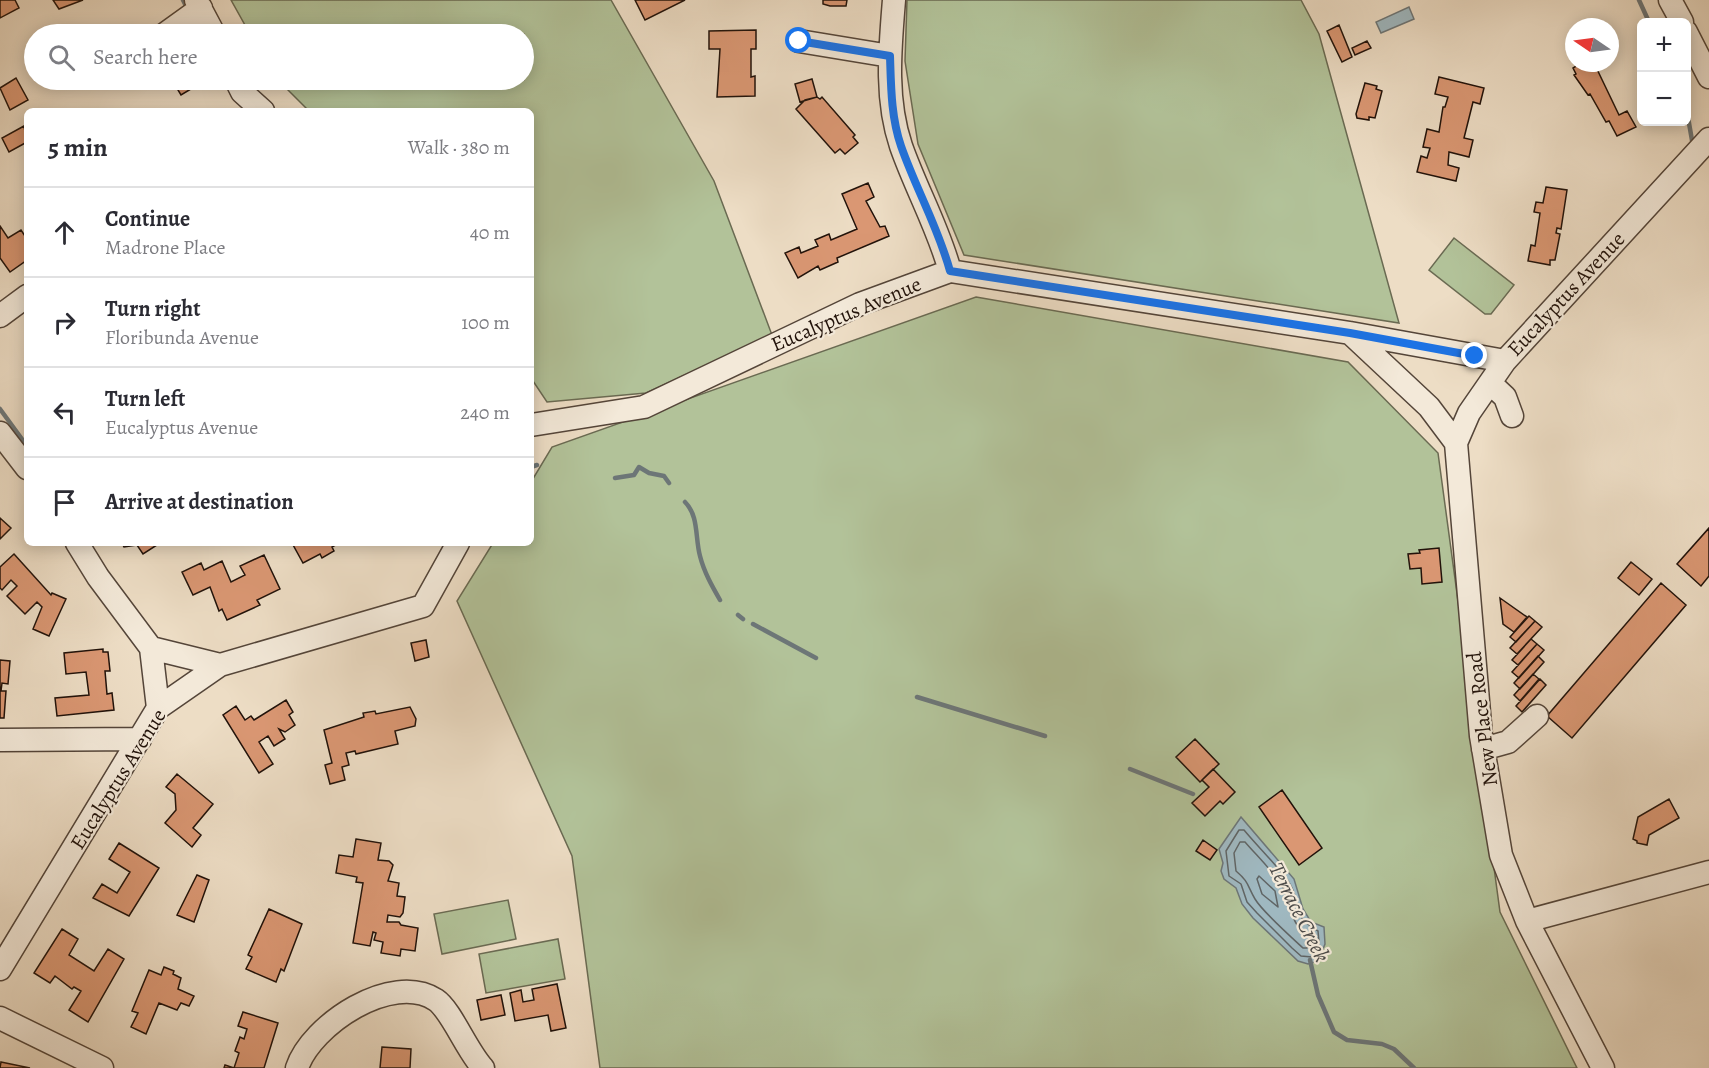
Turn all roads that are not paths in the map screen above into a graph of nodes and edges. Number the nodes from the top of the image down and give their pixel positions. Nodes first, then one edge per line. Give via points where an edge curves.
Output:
1 (894, 0) edge
2 (1670, 0) edge
3 (188, 15) edge
4 (1680, 18) edge
5 (200, 24) edge
6 (799, 41) dead end
7 (1691, 42) edge
8 (890, 56) junction
9 (1709, 77) edge
10 (241, 90) edge
11 (260, 108) edge
12 (1702, 148) edge
13 (950, 271) junction
14 (24, 298) edge
15 (0, 316) edge
16 (1350, 333) junction
17 (1505, 361) junction
18 (1490, 383) junction
19 (1512, 416) dead end
20 (534, 424) edge
21 (0, 432) edge
22 (1456, 443) junction
23 (24, 464) edge
24 (79, 546) edge
25 (456, 546) edge
26 (151, 648) junction
27 (220, 665) junction
28 (158, 708) junction
29 (1537, 716) dead end
30 (140, 739) junction
31 (0, 740) edge
32 (1484, 749) junction
33 (1709, 872) edge
34 (1527, 921) junction
35 (0, 969) edge
36 (0, 1018) edge
37 (102, 1068) edge
38 (297, 1068) edge
39 (483, 1068) edge
40 (1603, 1068) edge

1 - 8 street
2 - 4 street
3 - 5 street
6 - 8 street
7 - 9 street
8 - 13 street via 891,103 901,145 942,241
10 - 11 street
12 - 17 street, Eucalyptus Avenue
13 - 16 street, Eucalyptus Avenue
13 - 20 street, Eucalyptus Avenue via 860,304 644,407
14 - 15 street
16 - 17 street, Eucalyptus Avenue
16 - 22 street via 1429,407
17 - 18 street, New Place Road
18 - 19 street via 1505,397
18 - 22 street, New Place Road via 1469,412
21 - 23 street
22 - 32 street, New Place Road
24 - 26 street
25 - 27 street, Eucalyptus Avenue via 423,606
26 - 27 street
26 - 28 street
27 - 28 street, Eucalyptus Avenue
28 - 30 street, Eucalyptus Avenue
29 - 32 street via 1508,742
30 - 31 street
30 - 35 street, Eucalyptus Avenue
32 - 34 street, New Place Road via 1501,855
33 - 34 street
34 - 40 street, New Place Road
36 - 37 street
38 - 39 street via 302,1054 329,1025 390,991 422,993 437,1001

